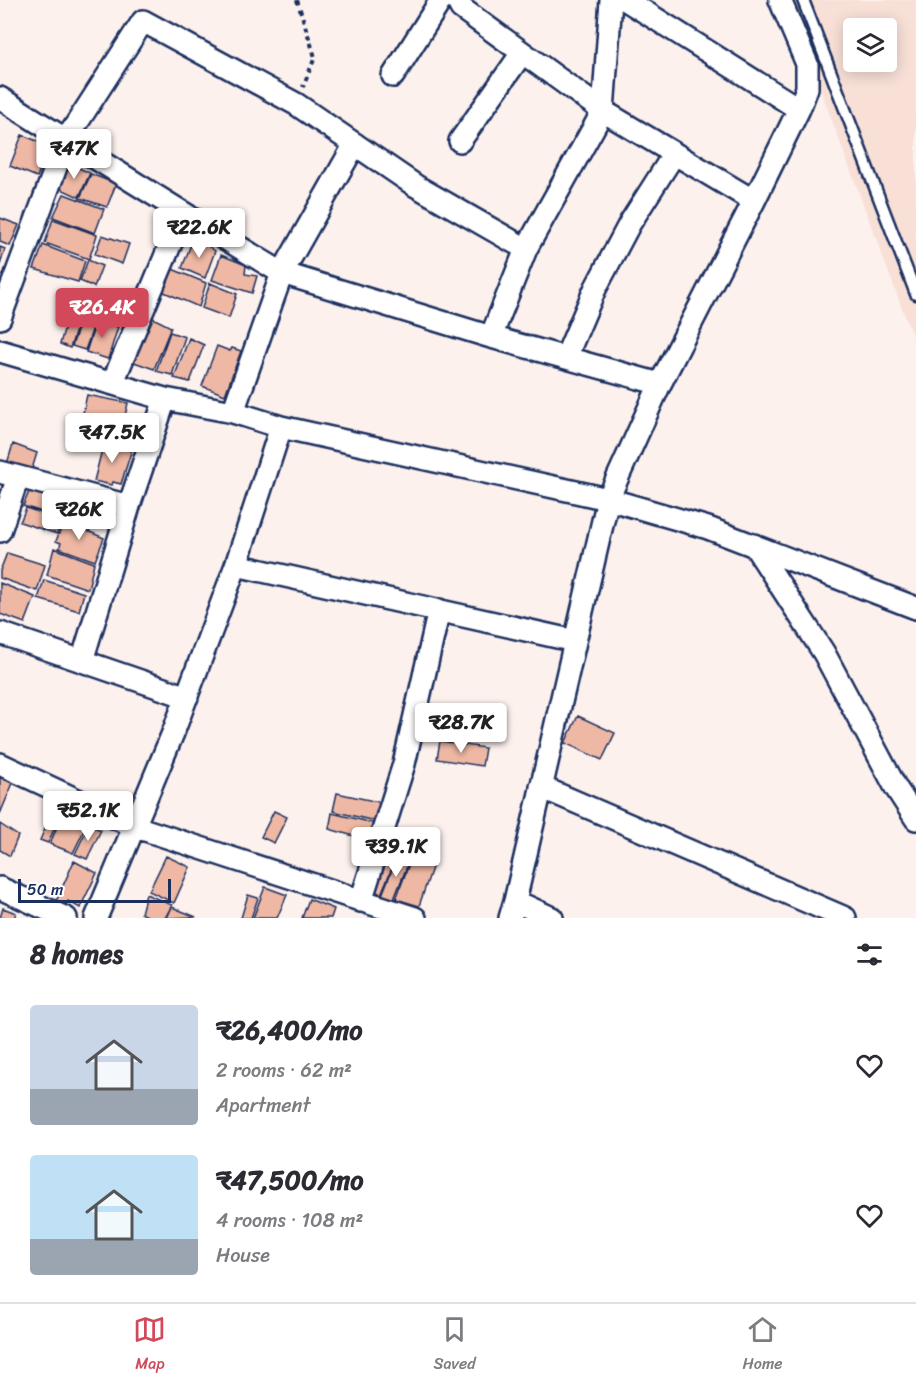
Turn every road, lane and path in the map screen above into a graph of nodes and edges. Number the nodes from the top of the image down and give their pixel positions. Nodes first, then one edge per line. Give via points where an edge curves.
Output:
1 (297, 0) edge
2 (441, 0) edge
3 (457, 0) edge
4 (610, 0) edge
5 (626, 0) edge
6 (780, 0) edge
7 (803, 0) edge
8 (522, 53) junction
9 (393, 76) dead end
10 (0, 98) edge
11 (296, 104) junction
12 (799, 109) junction
13 (603, 111) junction
14 (66, 140) junction
15 (460, 141) dead end
16 (355, 144) junction
17 (674, 154) junction
18 (754, 201) junction
19 (183, 214) junction
20 (526, 249) junction
21 (282, 273) junction
22 (916, 294) edge
23 (0, 318) edge
24 (491, 337) junction
25 (0, 351) edge
26 (566, 357) junction
27 (113, 382) junction
28 (660, 384) junction
29 (165, 399) junction
30 (233, 412) junction
31 (281, 427) junction
32 (9, 475) edge
33 (608, 499) junction
34 (129, 506) junction
35 (0, 531) edge
36 (754, 545) junction
37 (236, 565) junction
38 (916, 608) edge
39 (439, 610) junction
40 (0, 633) edge
41 (575, 640) junction
42 (82, 660) junction
43 (187, 697) junction
44 (0, 764) edge
45 (541, 787) junction
46 (916, 819) edge
47 (133, 826) junction
48 (0, 888) edge
49 (361, 901) junction
50 (513, 910) edge
51 (833, 916) edge
52 (66, 918) edge
53 (96, 918) edge
54 (415, 918) edge
55 (552, 918) edge

1 - 11 path via 315,57
2 - 9 street
3 - 8 street via 461,8
4 - 13 street
5 - 12 street
6 - 12 street via 807,64 807,88
7 - 22 lane
8 - 13 street
8 - 15 street
10 - 14 street
11 - 14 street via 143,21
11 - 16 street
12 - 18 street
13 - 17 street
13 - 20 street
14 - 19 street
14 - 23 street
16 - 20 street via 416,186
16 - 21 street
17 - 18 street
17 - 26 street via 630,224
18 - 28 street
19 - 21 street
19 - 27 street
20 - 24 street
21 - 24 street
21 - 30 street
24 - 26 street
25 - 27 street
26 - 28 street
27 - 29 street
28 - 33 street
29 - 30 street
29 - 34 street
30 - 31 street
31 - 33 street
31 - 37 street
32 - 34 street
32 - 35 street
33 - 36 street
33 - 41 street
34 - 42 street
36 - 38 street
36 - 46 street via 824,653
37 - 39 street
37 - 43 street
39 - 41 street
39 - 49 street via 404,764
40 - 42 street
41 - 45 street
42 - 43 street
43 - 47 street
44 - 47 street
45 - 50 street
45 - 51 street
47 - 49 street
47 - 53 street
48 - 52 street
49 - 54 street
50 - 55 street

